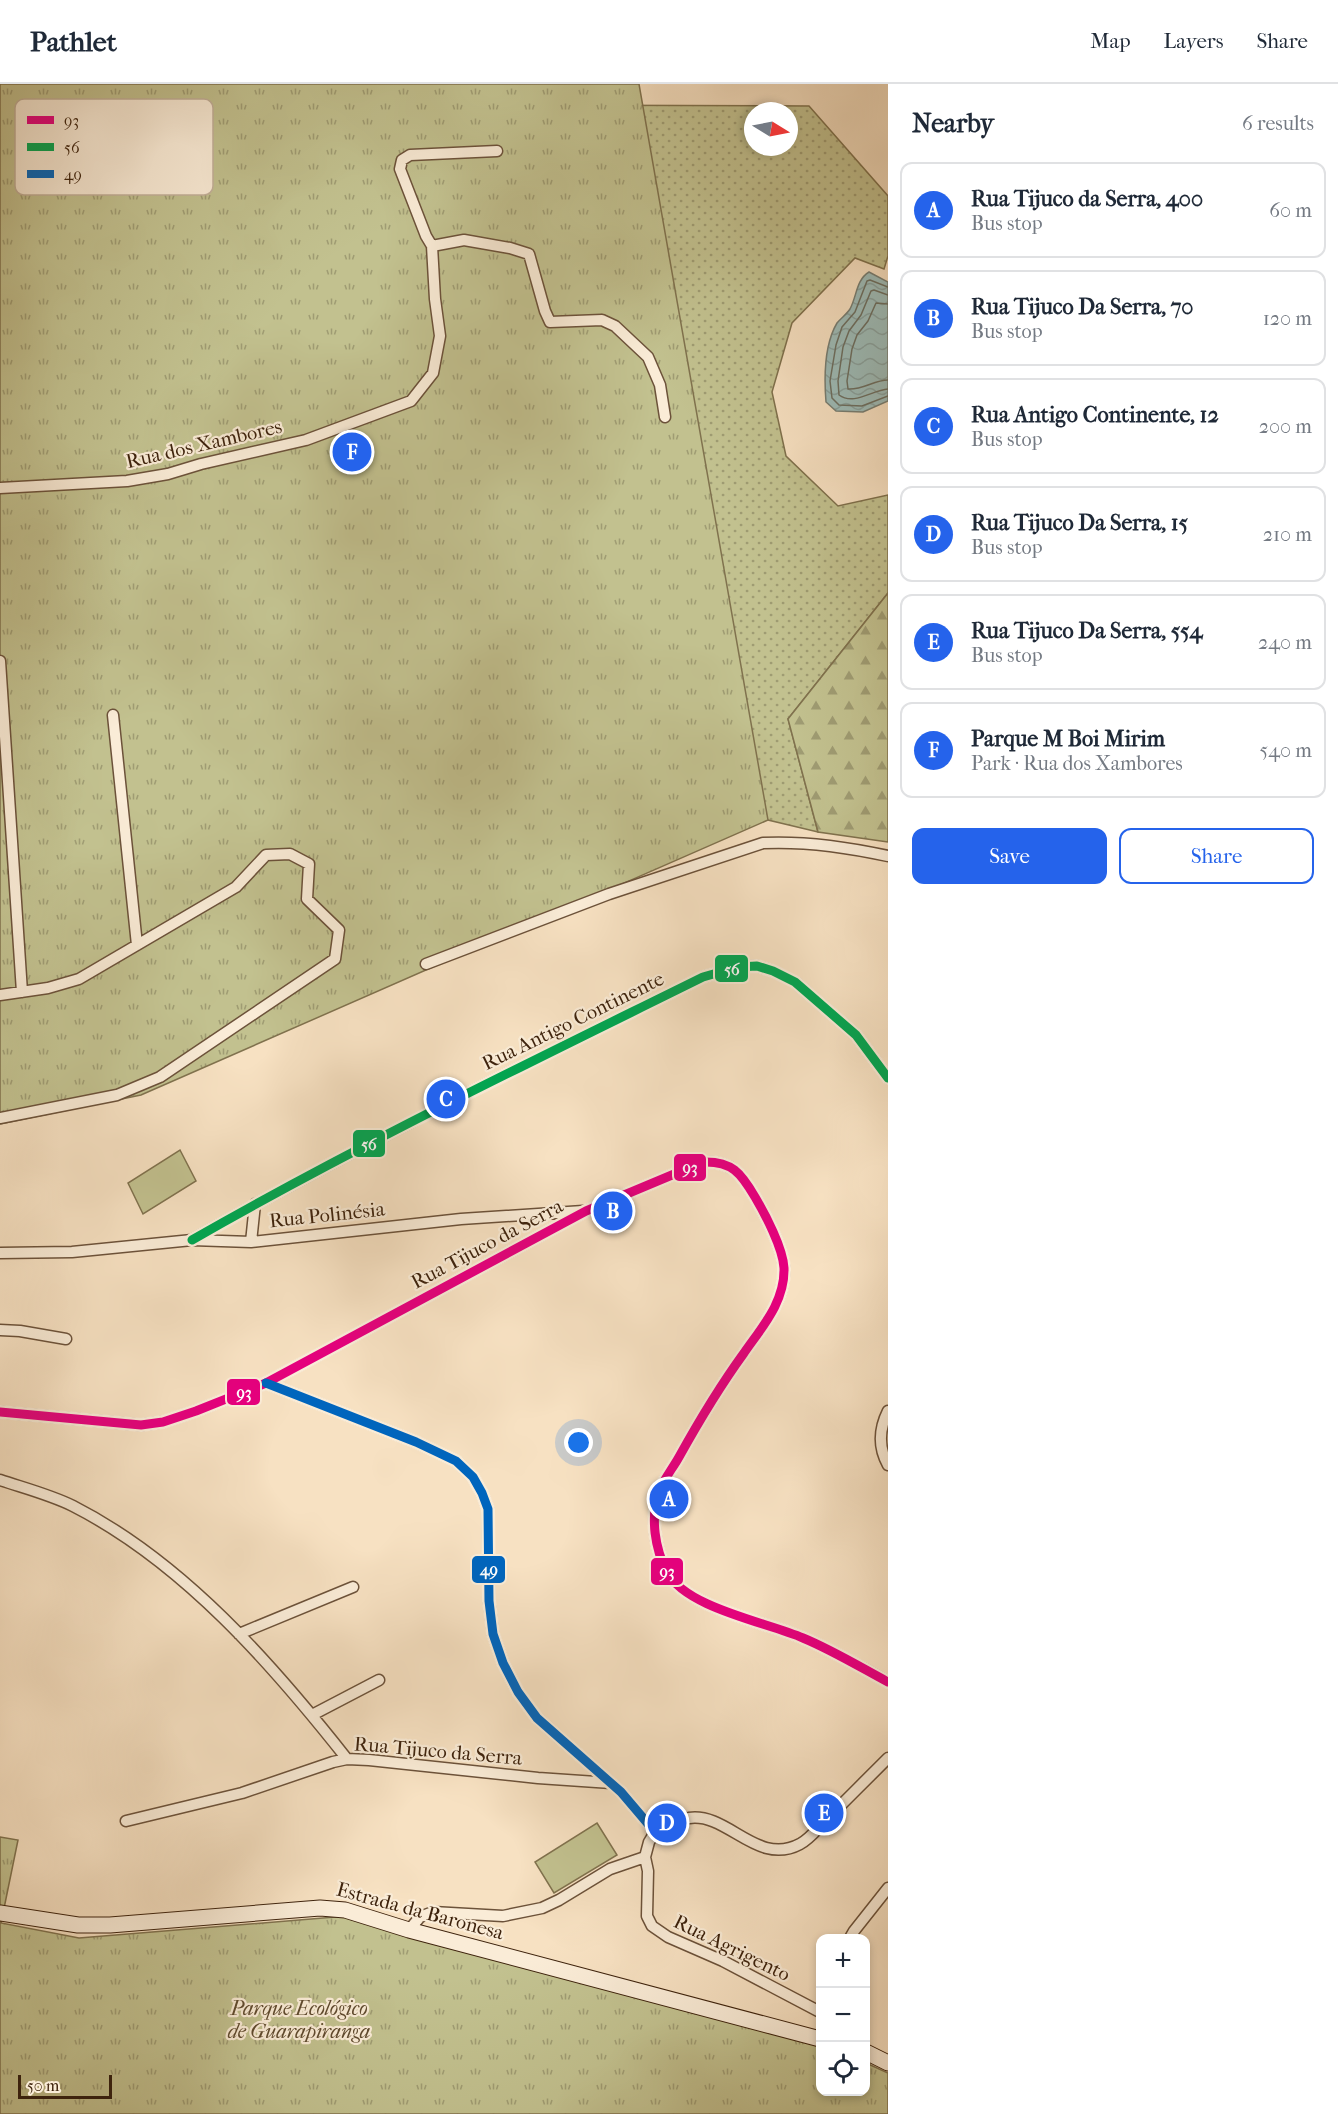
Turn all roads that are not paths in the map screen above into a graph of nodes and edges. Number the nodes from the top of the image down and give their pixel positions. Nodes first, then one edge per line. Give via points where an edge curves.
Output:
1 (497, 151) dead end
2 (432, 246) junction
3 (665, 417) dead end
4 (0, 488) edge
5 (0, 661) edge
6 (113, 715) dead end
7 (888, 856) edge
8 (137, 945) junction
9 (426, 964) dead end
10 (22, 992) junction
11 (0, 995) edge
12 (888, 1078) edge
13 (0, 1118) edge
14 (255, 1204) junction
15 (586, 1211) junction
16 (192, 1240) junction
17 (250, 1242) junction
18 (0, 1252) edge
19 (0, 1330) edge
20 (66, 1339) dead end
21 (266, 1383) junction
22 (888, 1411) edge
23 (0, 1412) edge
24 (888, 1465) edge
25 (0, 1480) edge
26 (353, 1587) dead end
27 (238, 1634) junction
28 (379, 1680) dead end
29 (888, 1682) edge
30 (312, 1715) junction
31 (888, 1758) edge
32 (347, 1759) junction
33 (611, 1784) junction
34 (126, 1821) dead end
35 (655, 1832) junction
36 (645, 1857) junction
37 (888, 1888) edge
38 (0, 1913) edge
39 (409, 1930) junction
40 (853, 1934) edge
41 (816, 2010) edge
42 (816, 2038) edge
43 (870, 2054) edge
44 (888, 2063) edge

1 - 2 street via 410,155 402,160 400,169
2 - 3 street via 464,240 529,254 549,322 602,320 615,326 648,357 660,385
2 - 4 street, Rua dos Xambores via 440,336 433,373 411,401 306,440 150,478
5 - 10 street
6 - 8 street
7 - 9 street via 832,846 763,843 609,894
8 - 10 street via 79,979
8 - 13 street via 236,887 266,855 290,854 309,864 307,899 339,930 335,959 160,1077 117,1095
10 - 11 street
12 - 14 street, Rua Antigo Continente via 856,1035 795,982 757,966 738,967 693,982 475,1089
14 - 16 street, Rua Antigo Continente
14 - 17 street
15 - 17 street, Rua Polinésia via 461,1219
15 - 21 street, Rua Tijuco da Serra
15 - 29 street, Rua Tijuco da Serra via 703,1162 730,1167 744,1177 782,1255 782,1287 768,1319 705,1410 659,1493 654,1519 656,1545 667,1573 698,1600 804,1638
16 - 17 street, Rua Polinésia
16 - 18 street, Rua Polinésia via 72,1252
19 - 20 street
21 - 23 street, Rua Tijuco da Serra via 196,1411 141,1425
21 - 33 street via 416,1442 456,1461 473,1477 488,1509 489,1601 493,1634 503,1663 537,1718
22 - 24 street via 880,1435
25 - 27 street via 72,1506 141,1547
26 - 27 street
27 - 30 street
28 - 30 street
30 - 32 street
31 - 35 street via 808,1838 791,1848 753,1844 706,1818 689,1817
32 - 33 street, Rua Tijuco da Serra
32 - 34 street, Rua Tijuco da Serra via 242,1793
33 - 35 street
35 - 36 street, Rua Agrigento
36 - 39 street via 610,1869 542,1908 503,1916 434,1912 420,1917
36 - 41 street, Rua Agrigento via 647,1916 652,1926
37 - 40 street
38 - 39 main road, Estrada da Baronesa via 89,1925 320,1908 345,1910
39 - 42 main road, Estrada da Baronesa
43 - 44 main road

